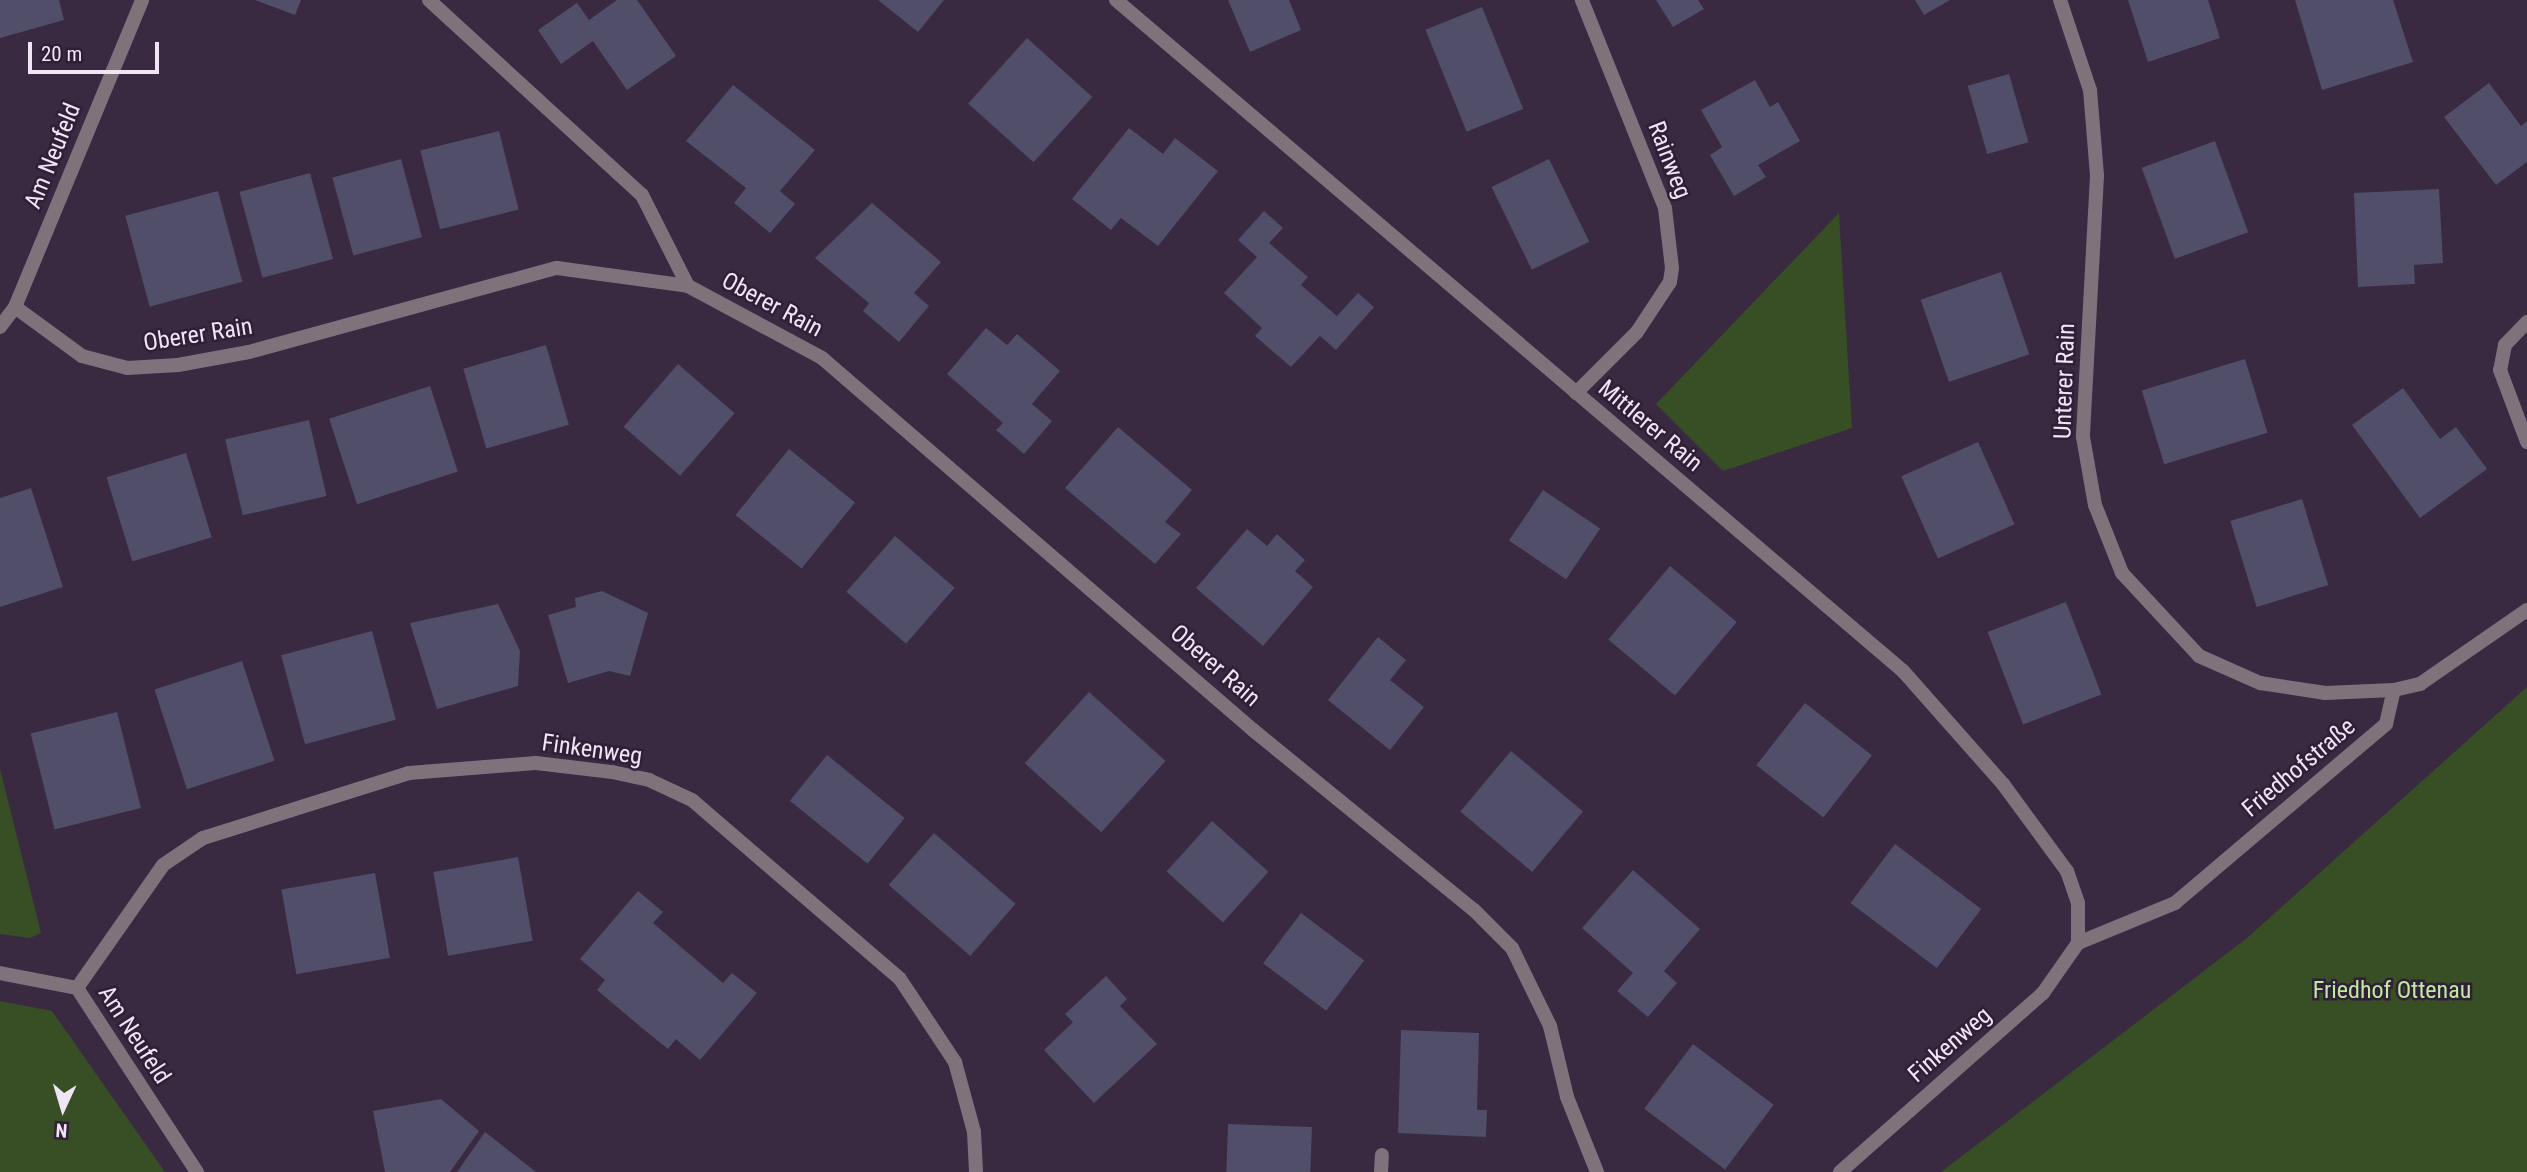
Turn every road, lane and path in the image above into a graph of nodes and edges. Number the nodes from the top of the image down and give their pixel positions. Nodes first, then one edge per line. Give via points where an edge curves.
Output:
1 (142, 0) edge
2 (429, 0) edge
3 (1116, 0) edge
4 (1582, 0) edge
5 (2060, 0) edge
6 (688, 286) junction
7 (15, 307) junction
8 (2527, 322) edge
9 (0, 327) edge
10 (1576, 393) junction
11 (2527, 442) edge
12 (2527, 610) edge
13 (2394, 690) junction
14 (2078, 943) junction
15 (0, 973) edge
16 (77, 988) junction
17 (1382, 1155) dead end
18 (197, 1172) edge
19 (976, 1172) edge
20 (1381, 1172) edge
21 (1597, 1172) edge
22 (1840, 1172) edge

1 - 7 street, Am Neufeld
2 - 6 street, Oberer Rain via 642,195
3 - 10 street, Mittlerer Rain
4 - 10 street, Rainweg via 1665,208 1672,268 1670,282 1637,332
5 - 13 street, Unterer Rain via 2090,90 2097,176 2083,437 2095,505 2122,573 2199,656 2248,678 2325,694
6 - 7 street, Oberer Rain via 557,268 249,352 127,368 82,356
6 - 21 street, Oberer Rain via 822,358 1253,730 1474,910 1512,948 1550,1026 1567,1097
7 - 9 street, Am Neufeld
8 - 11 street via 2505,345 2500,370
10 - 14 street, Mittlerer Rain via 1903,671 2003,784 2067,872 2078,903
12 - 13 street via 2420,684
13 - 14 street, Friedhofstraße via 2386,724 2175,903
14 - 22 street, Finkenweg via 2043,993
15 - 16 street, Am Neufeld
16 - 18 street, Am Neufeld
16 - 19 street, Finkenweg via 163,865 203,838 409,773 536,763 612,772 649,780 692,800 900,979 955,1062 974,1132
17 - 20 street

